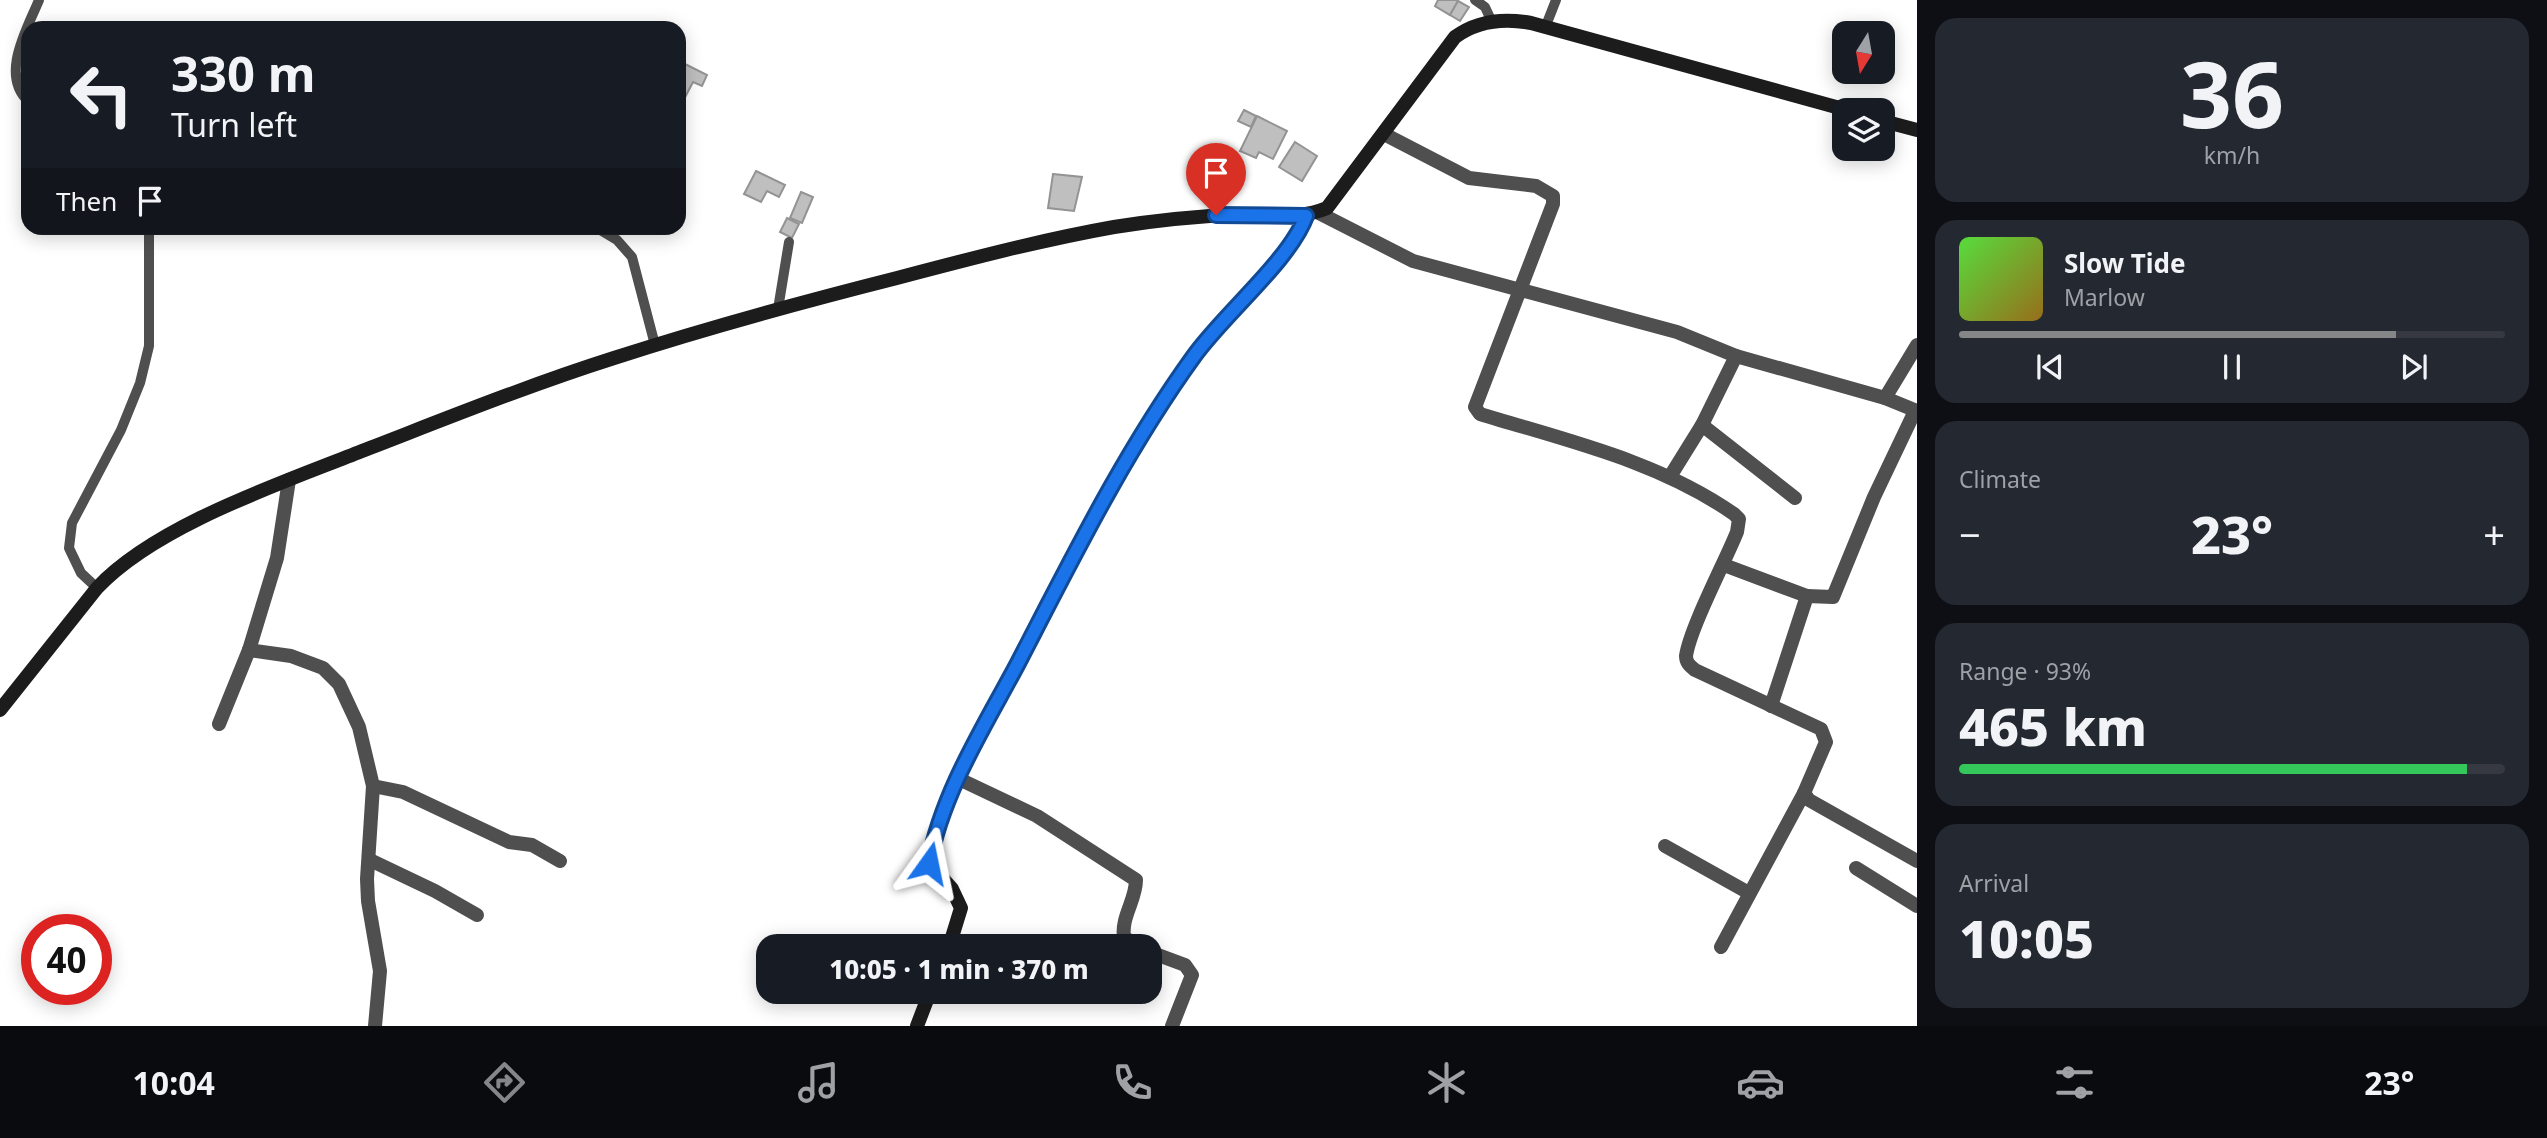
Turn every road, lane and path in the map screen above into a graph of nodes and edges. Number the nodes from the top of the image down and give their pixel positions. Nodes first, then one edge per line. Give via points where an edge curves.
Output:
1 (39, 0) edge
2 (1475, 0) edge
3 (1556, 0) edge
4 (31, 21) edge
5 (1492, 22) junction
6 (1545, 28) junction
7 (21, 45) edge
8 (21, 92) edge
9 (1832, 106) edge
10 (1895, 124) edge
11 (1917, 130) edge
12 (1384, 134) junction
13 (1311, 214) junction
14 (149, 235) edge
15 (609, 235) edge
16 (789, 242) dead end
17 (1520, 291) junction
18 (778, 309) junction
19 (655, 345) junction
20 (1917, 345) edge
21 (1736, 355) junction
22 (1885, 398) junction
23 (1916, 411) edge
24 (1702, 425) junction
25 (1671, 475) junction
26 (289, 480) junction
27 (1796, 498) dead end
28 (1724, 565) junction
29 (97, 588) junction
30 (1807, 596) junction
31 (249, 650) junction
32 (1771, 706) junction
33 (0, 710) edge
34 (219, 724) dead end
35 (959, 779) junction
36 (373, 786) junction
37 (1804, 793) junction
38 (1665, 846) dead end
39 (369, 860) junction
40 (559, 861) dead end
41 (1917, 861) edge
42 (1856, 868) dead end
43 (1749, 894) junction
44 (1917, 906) edge
45 (477, 915) dead end
46 (952, 934) edge
47 (1123, 934) edge
48 (1721, 947) dead end
49 (1162, 956) edge
50 (925, 1004) edge
51 (374, 1026) edge
52 (917, 1026) edge
53 (1172, 1026) edge

1 - 4 lane
2 - 5 lane via 1485,7
3 - 6 lane
5 - 6 main road via 1516,20
5 - 12 main road via 1455,37
6 - 9 main road
7 - 8 lane via 13,82
10 - 11 main road
12 - 13 main road via 1335,200
12 - 17 street via 1469,178 1536,186 1553,196
13 - 17 street via 1413,261
13 - 18 main road via 1197,216 1113,227
13 - 35 main road via 1299,234 1209,335 1151,416 1085,531
14 - 29 lane via 149,346 140,383 72,523 68,548 81,573
15 - 19 lane via 632,257
16 - 18 lane
17 - 21 street via 1677,332
17 - 25 street via 1475,407 1480,414
18 - 19 main road
19 - 26 main road
20 - 22 street
21 - 22 street
21 - 24 street
22 - 23 street
23 - 30 street via 1833,597
24 - 25 street
24 - 27 street
25 - 28 street via 1739,519
26 - 29 main road via 144,547
26 - 31 street via 277,558
28 - 30 street
28 - 32 street via 1686,661 1695,670
29 - 33 main road
30 - 32 street
31 - 34 street
31 - 36 street via 315,664 339,684 359,726
32 - 37 street via 1826,734
35 - 46 main road via 934,836 929,863 960,900
35 - 47 street via 1037,816 1136,880
36 - 39 street
36 - 40 street via 403,792 509,842 532,845
37 - 41 street
37 - 43 street
38 - 43 street
39 - 45 street
39 - 51 street via 368,901 380,971
42 - 44 street
43 - 48 street
49 - 53 street via 1185,965 1192,975
50 - 52 main road

